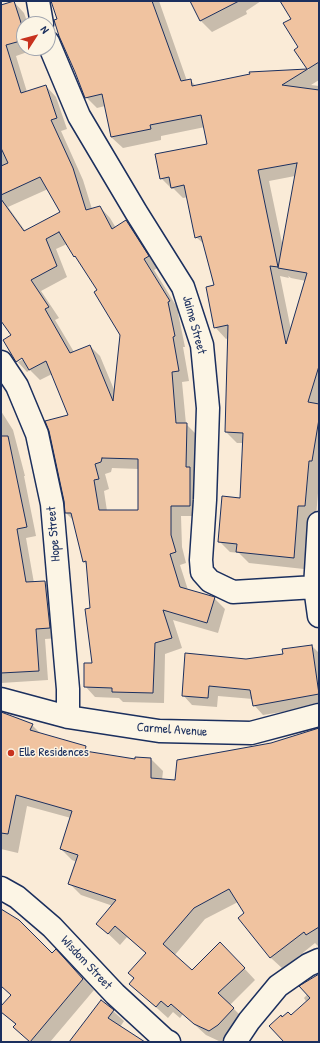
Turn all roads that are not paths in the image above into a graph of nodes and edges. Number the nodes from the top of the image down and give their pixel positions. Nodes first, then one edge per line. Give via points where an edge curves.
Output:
1 (38, 1) edge
2 (41, 16) edge
3 (54, 56) edge
4 (1, 362) edge
5 (319, 523) edge
6 (315, 587) junction
7 (319, 616) edge
8 (1, 699) edge
9 (319, 715) edge
10 (68, 716) junction
11 (1, 888) edge
12 (319, 960) edge
13 (169, 1042) edge
14 (235, 1042) edge

1 - 2 street
3 - 6 street, Jaime Street via 79,116 183,287 202,345 208,408 202,572 210,581 233,592
4 - 10 street, Hope Street via 17,386 38,434 52,504 68,689
5 - 6 street
6 - 7 street
8 - 10 street, Carmel Avenue
9 - 10 street, Carmel Avenue via 251,733 160,731
11 - 13 street, Wisdom Street via 17,897 52,926 115,994
12 - 14 street via 278,986

